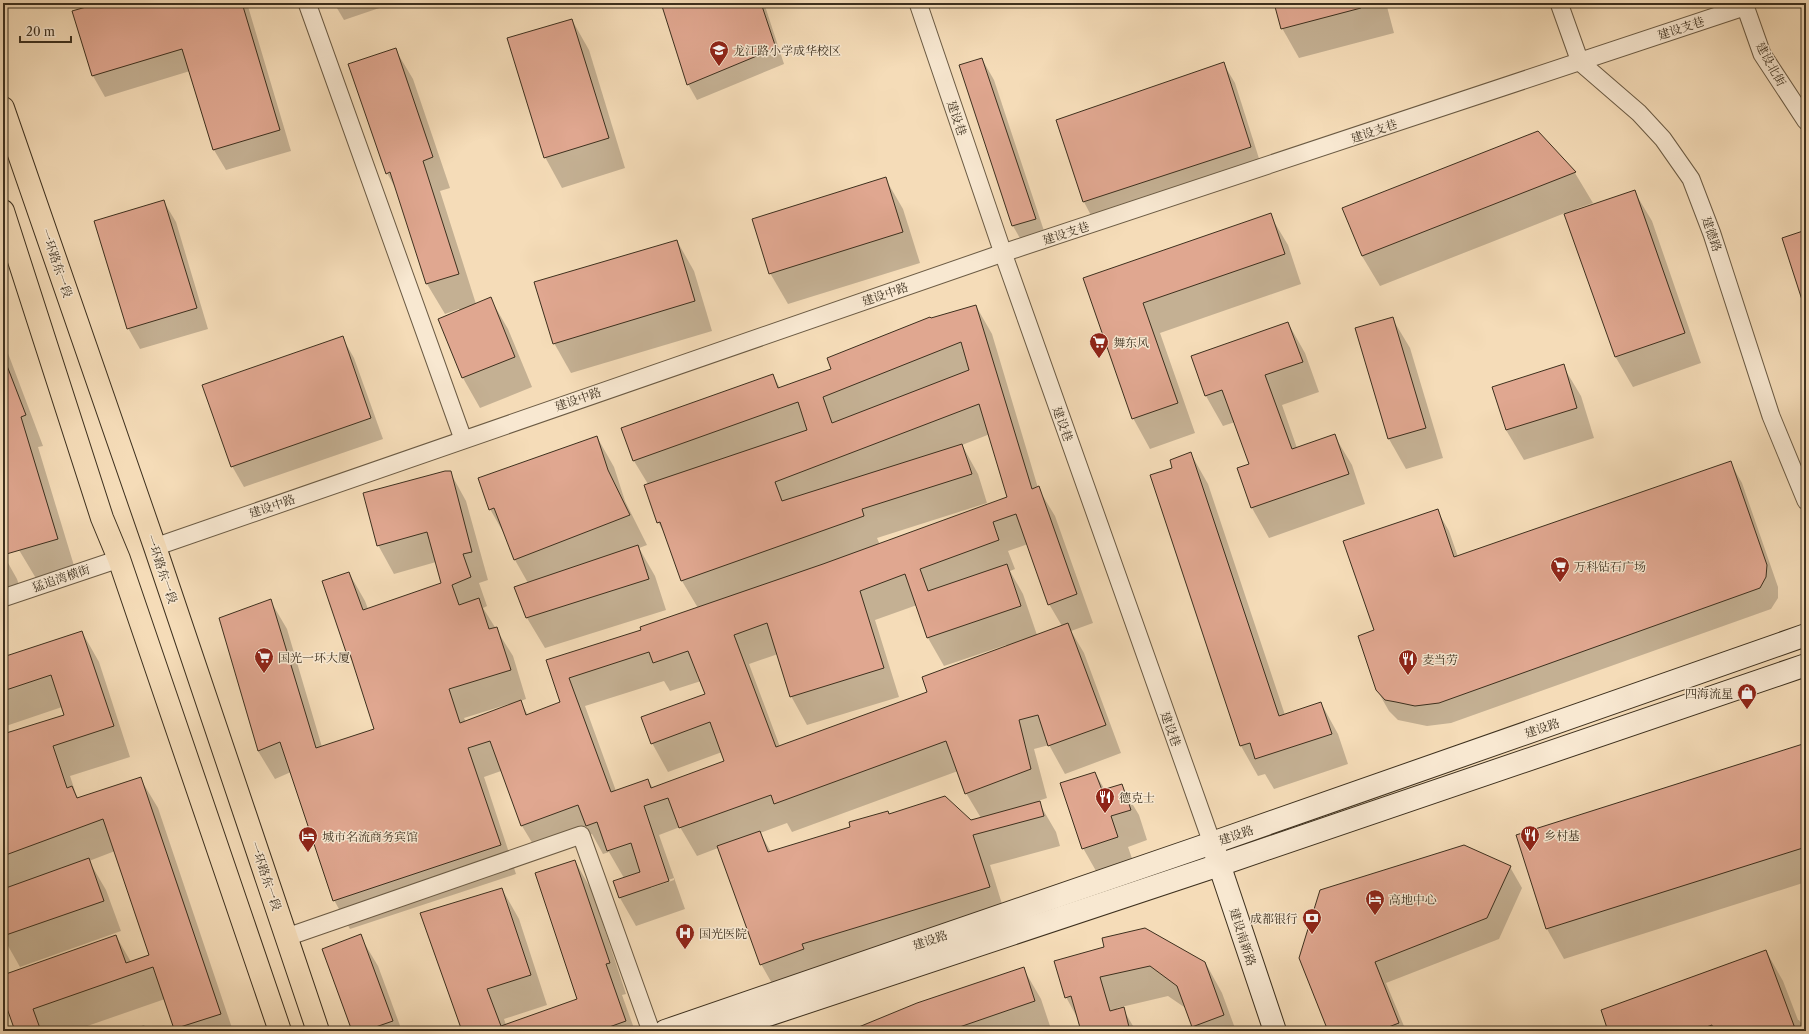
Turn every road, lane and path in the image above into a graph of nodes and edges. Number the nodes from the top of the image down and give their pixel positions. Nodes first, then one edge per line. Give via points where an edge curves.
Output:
1 (307, 3) edge
2 (918, 3) edge
3 (1559, 3) edge
4 (1744, 5) edge
5 (1580, 62) junction
6 (3, 108) edge
7 (1806, 121) edge
8 (3, 212) edge
9 (1003, 253) junction
10 (463, 439) junction
11 (1806, 501) edge
12 (155, 547) junction
13 (119, 559) junction
14 (3, 598) edge
15 (1806, 635) edge
16 (1806, 665) edge
17 (1212, 843) junction
18 (1220, 864) junction
19 (287, 937) junction
20 (280, 1031) edge
21 (318, 1031) edge
22 (651, 1031) edge
23 (665, 1031) edge
24 (720, 1031) edge
25 (1274, 1031) edge

1 - 10 street
2 - 9 street, 建设巷
3 - 5 street
4 - 5 street, 建设支巷
4 - 7 street, 建设北街 via 1762,54
5 - 9 street, 建设支巷
5 - 11 street, 建德路 via 1639,112 1663,139 1691,179 1712,234 1770,416
6 - 12 main road, 一环路东一段
8 - 13 main road via 102,518
9 - 10 street, 建设中路
9 - 17 street, 建设巷
10 - 12 street, 建设中路
12 - 19 main road, 一环路东一段
13 - 14 street, 猛追湾横街
13 - 20 main road
15 - 17 street, 建设路
16 - 18 street, 建设路
17 - 18 street, 建设南新路
17 - 23 street, 建设路
18 - 24 street, 建设路
18 - 25 street, 建设南新路
19 - 21 main road, 一环路东一段
19 - 22 street via 581,835

